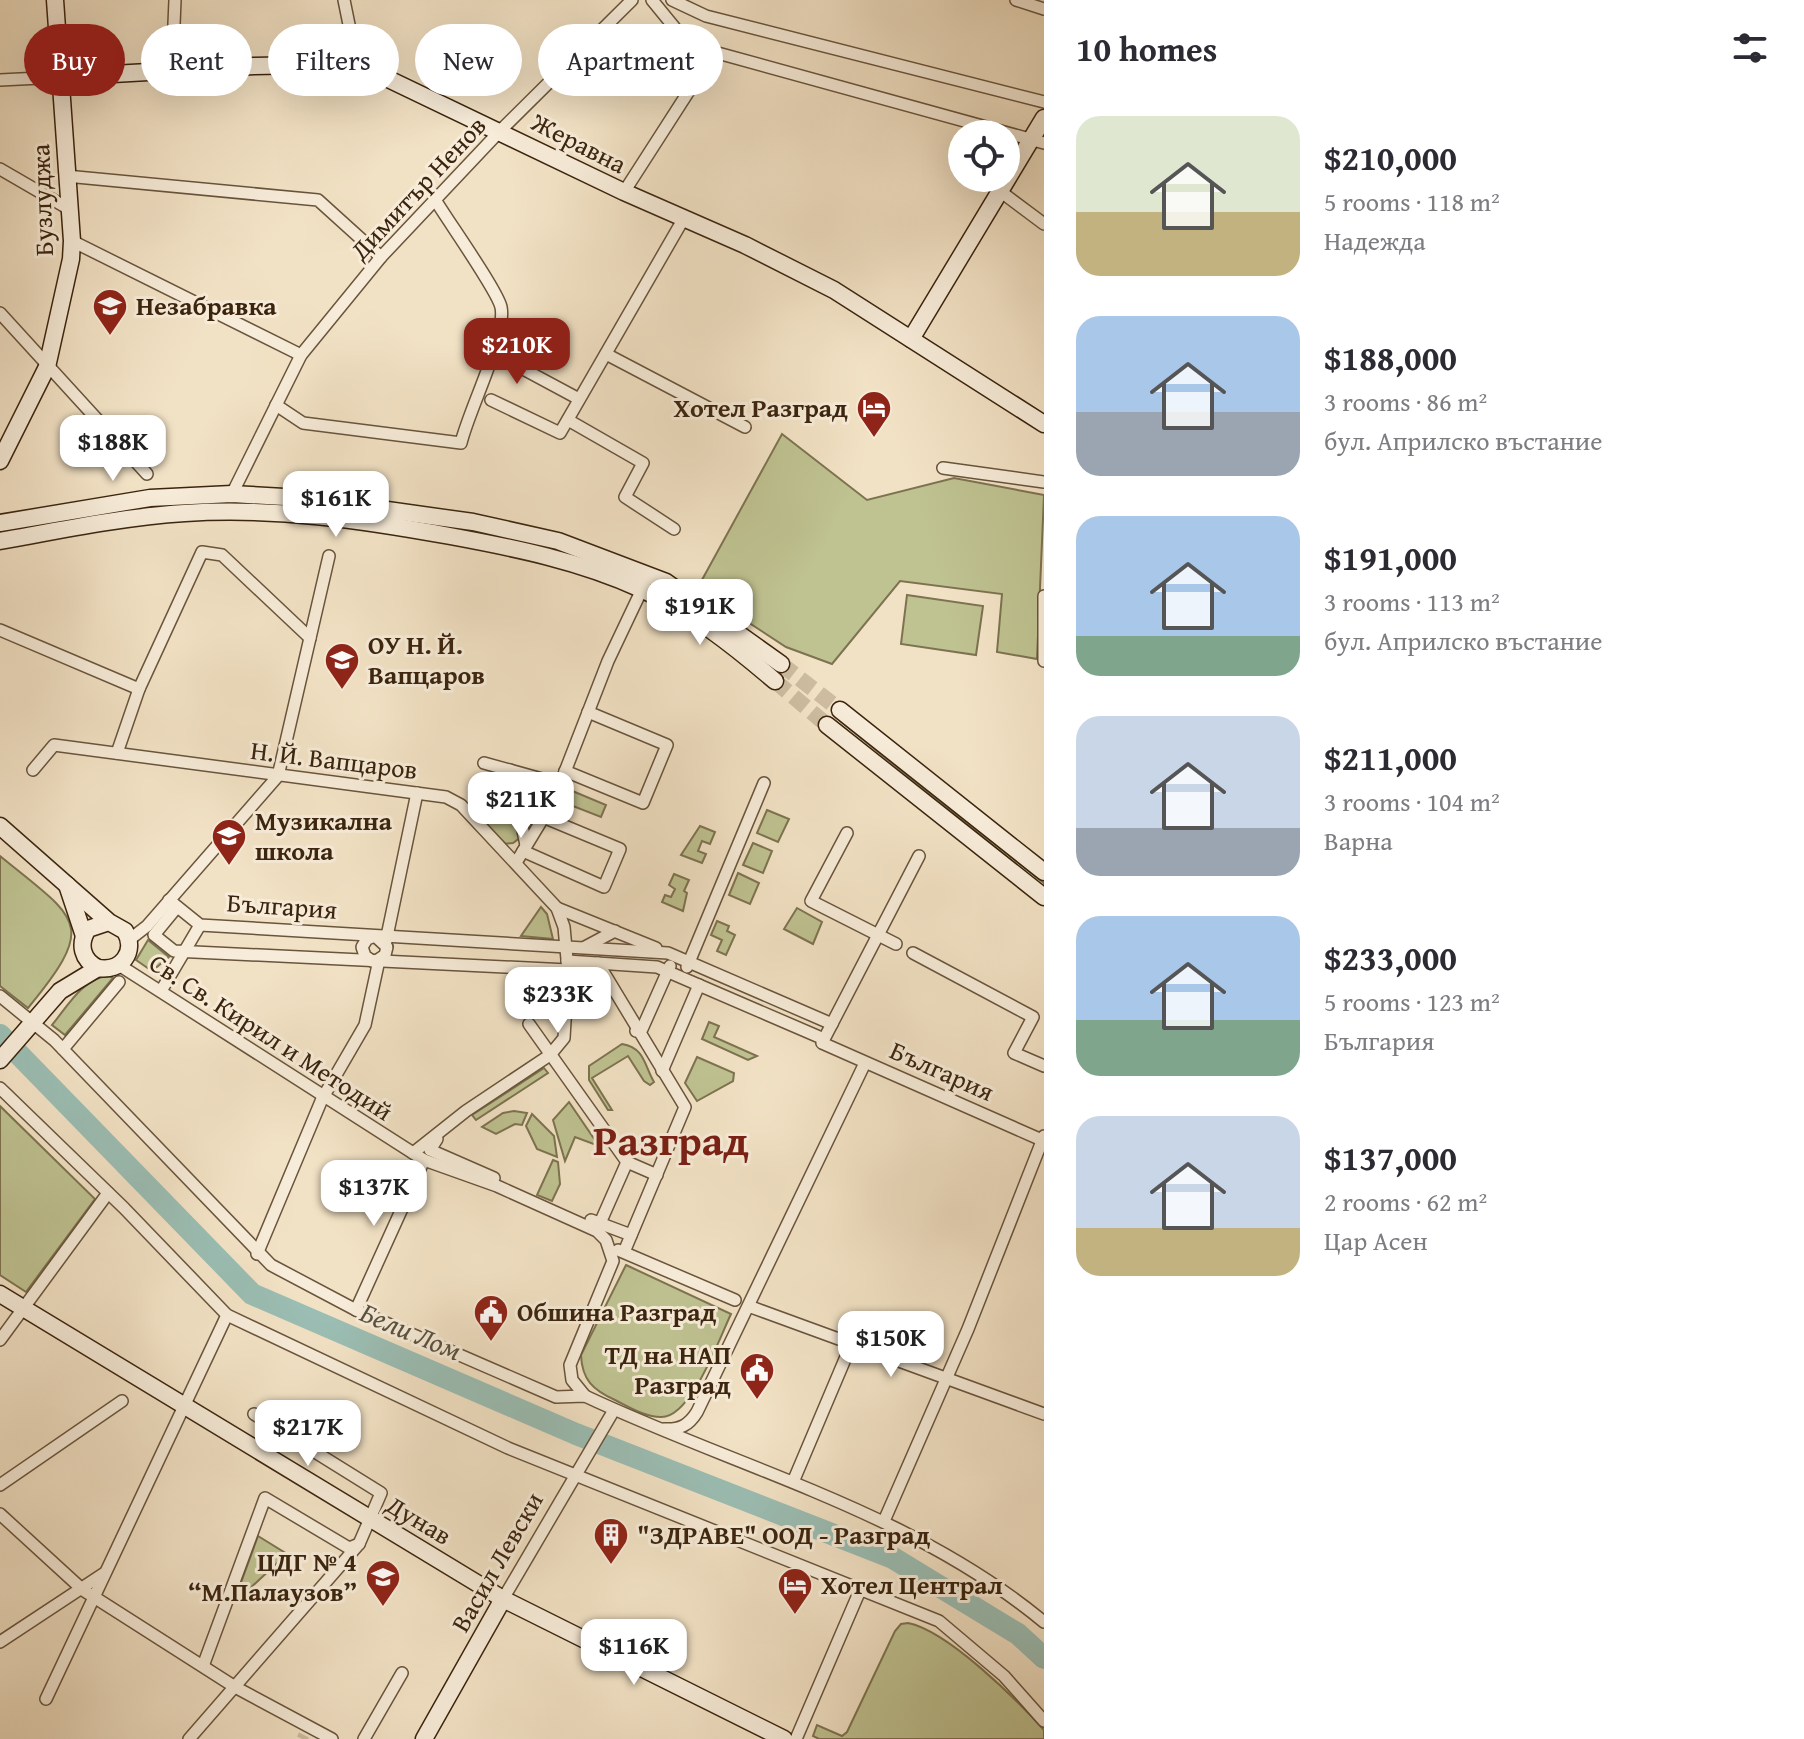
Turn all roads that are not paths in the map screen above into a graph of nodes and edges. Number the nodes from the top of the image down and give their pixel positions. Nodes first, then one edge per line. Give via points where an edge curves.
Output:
1 (55, 0) edge
2 (175, 0) edge
3 (344, 0) edge
4 (632, 0) edge
5 (652, 0) edge
6 (672, 0) edge
7 (1016, 0) edge
8 (1044, 9) edge
9 (57, 24) edge
10 (174, 24) edge
11 (349, 24) edge
12 (669, 24) edge
13 (723, 54) edge
14 (24, 79) edge
15 (0, 80) edge
16 (399, 84) edge
17 (61, 96) edge
18 (686, 96) edge
19 (1044, 102) edge
20 (500, 131) junction
21 (1039, 133) edge
22 (1020, 161) edge
23 (0, 169) edge
24 (66, 176) junction
25 (624, 192) junction
26 (999, 192) edge
27 (1001, 192) edge
28 (436, 201) junction
29 (69, 209) junction
30 (684, 218) junction
31 (1044, 224) edge
32 (72, 241) junction
33 (381, 257) junction
34 (0, 313) edge
35 (911, 339) junction
36 (471, 341) dead end
37 (494, 354) junction
38 (606, 354) junction
39 (301, 355) junction
40 (47, 367) junction
41 (579, 399) junction
42 (491, 400) dead end
43 (278, 401) junction
44 (1041, 417) edge
45 (568, 420) junction
46 (103, 424) junction
47 (745, 427) dead end
48 (86, 451) dead end
49 (0, 461) edge
50 (943, 468) dead end
51 (147, 474) dead end
52 (1044, 482) edge
53 (232, 494) junction
54 (0, 523) edge
55 (674, 529) dead end
56 (0, 541) edge
57 (329, 556) dead end
58 (646, 582) junction
59 (1043, 596) edge
60 (0, 630) edge
61 (310, 638) junction
62 (1044, 661) edge
63 (781, 664) tunnel mouth
64 (775, 681) tunnel mouth
65 (139, 689) junction
66 (840, 710) tunnel mouth
67 (588, 712) junction
68 (827, 725) tunnel mouth
69 (117, 753) junction
70 (484, 763) dead end
71 (33, 770) dead end
72 (510, 770) junction
73 (565, 771) junction
74 (278, 776) junction
75 (764, 783) dead end
76 (560, 784) junction
77 (417, 793) junction
78 (543, 817) junction
79 (0, 826) edge
80 (847, 833) dead end
81 (522, 852) junction
82 (919, 856) dead end
83 (1044, 872) edge
84 (65, 880) junction
85 (1044, 897) edge
86 (173, 904) junction
87 (557, 908) junction
88 (109, 922) junction
89 (200, 925) junction
90 (149, 931) junction
91 (615, 931) junction
92 (878, 935) junction
93 (382, 939) junction
94 (129, 940) junction
95 (83, 943) junction
96 (896, 944) dead end
97 (566, 946) junction
98 (584, 947) junction
99 (185, 952) junction
100 (913, 953) dead end
101 (671, 954) junction
102 (377, 962) junction
103 (689, 962) junction
104 (598, 963) junction
105 (568, 966) junction
106 (98, 968) junction
107 (667, 971) junction
108 (119, 974) junction
109 (683, 978) junction
110 (699, 985) junction
111 (60, 991) junction
112 (161, 991) junction
113 (0, 996) edge
114 (33, 1022) junction
115 (529, 1024) dead end
116 (832, 1024) junction
117 (636, 1031) junction
118 (824, 1039) junction
119 (63, 1049) junction
120 (550, 1055) junction
121 (0, 1060) edge
122 (865, 1063) junction
123 (1044, 1066) edge
124 (662, 1071) junction
125 (0, 1088) edge
126 (322, 1099) junction
127 (448, 1130) dead end
128 (1043, 1139) edge
129 (418, 1157) junction
130 (627, 1162) junction
131 (657, 1175) junction
132 (108, 1193) junction
133 (598, 1227) junction
134 (631, 1235) junction
135 (615, 1250) junction
136 (257, 1254) junction
137 (0, 1294) edge
138 (735, 1300) dead end
139 (751, 1307) junction
140 (24, 1308) junction
141 (356, 1310) junction
142 (227, 1315) junction
143 (0, 1340) edge
144 (851, 1345) junction
145 (944, 1381) junction
146 (585, 1396) junction
147 (122, 1401) dead end
148 (183, 1403) junction
149 (614, 1410) junction
150 (254, 1414) dead end
151 (1044, 1414) edge
152 (657, 1428) junction
153 (577, 1474) junction
154 (793, 1482) junction
155 (0, 1485) edge
156 (0, 1514) edge
157 (372, 1520) junction
158 (884, 1521) junction
159 (359, 1544) junction
160 (107, 1571) junction
161 (861, 1588) junction
162 (83, 1590) junction
163 (95, 1597) junction
164 (503, 1599) junction
165 (1043, 1618) edge
166 (0, 1642) edge
167 (203, 1666) junction
168 (402, 1673) dead end
169 (235, 1687) junction
170 (46, 1699) dead end
171 (1044, 1721) edge
172 (189, 1739) edge
173 (332, 1739) edge
174 (364, 1739) edge
175 (424, 1739) edge
176 (784, 1739) edge
177 (796, 1739) edge

1 - 9 street, Бузлуджа
2 - 10 street
3 - 11 street
4 - 20 street, Димитър Ненов
5 - 12 street
6 - 19 street via 706,16
7 - 8 street
13 - 21 street
14 - 15 street, Жеравна
16 - 20 street, Жеравна
17 - 24 street, Бузлуджа
18 - 25 street
20 - 25 street, Жеравна
20 - 28 street, Димитър Ненов
21 - 22 street
23 - 29 street
24 - 29 street, Бузлуджа
24 - 33 street via 318,200
25 - 30 street, Жеравна
26 - 35 street
27 - 31 street
28 - 33 street, Димитър Ненов
28 - 37 street via 501,306
29 - 32 street, Бузлуджа
30 - 35 street, Жеравна via 834,290
30 - 38 street
32 - 39 street
32 - 40 street, Бузлуджа
33 - 39 street, Димитър Ненов
34 - 40 street
35 - 44 street, Жеравна
36 - 37 street
37 - 41 street
37 - 43 street via 461,443 303,423
38 - 41 street
38 - 47 street
39 - 43 street, Димитър Ненов
40 - 46 street
40 - 49 street, Бузлуджа via 8,432
41 - 45 street
42 - 45 street via 560,433
43 - 53 street, Димитър Ненов
45 - 55 street via 643,463 625,497
46 - 48 street
46 - 51 street
50 - 52 street
53 - 54 street via 150,498
53 - 58 street via 318,500 503,527 583,549
56 - 58 street via 171,515 296,514 505,545
57 - 61 street
58 - 63 street via 692,597
58 - 64 street
58 - 67 street
59 - 62 street
60 - 65 street
61 - 65 street via 222,555 202,552
61 - 74 street
65 - 69 street
66 - 83 street
67 - 73 street
67 - 73 street via 667,745 643,803
68 - 85 street
69 - 71 street, Н. Й. Вапцаров via 54,745
69 - 74 street, Н. Й. Вапцаров
70 - 72 street
72 - 76 street
72 - 81 street
73 - 76 street
74 - 77 street, Н. Й. Вапцаров
74 - 86 street
75 - 103 street
76 - 78 street
77 - 81 street, Н. Й. Вапцаров via 461,805
77 - 93 street
78 - 81 street
78 - 81 street via 620,849 604,887
79 - 84 street
80 - 92 street via 811,901
81 - 87 street, Н. Й. Вапцаров
82 - 92 street
84 - 88 street
84 - 95 street
86 - 89 street, България
86 - 90 street
87 - 91 street
87 - 97 street, Н. Й. Вапцаров
88 - 94 street via 121,927
88 - 95 street via 95,925
89 - 93 street, България
89 - 99 street
90 - 94 street
90 - 99 street, България via 174,951
91 - 98 street
91 - 101 street
92 - 96 street
92 - 116 street
93 - 97 street, България
93 - 102 street via 387,951
93 - 102 street via 367,939 362,947 365,956
94 - 108 street
95 - 106 street via 91,965
95 - 111 street
97 - 98 street, България
97 - 105 street, Н. Й. Вапцаров
98 - 101 street, България
99 - 102 street, България
99 - 112 street
100 - 123 street via 1033,1017 1014,1053
101 - 103 street, България
101 - 107 street
102 - 105 street, България
102 - 126 street via 365,1025
103 - 109 street
103 - 116 street, България
104 - 105 street, България
104 - 107 street, България
104 - 117 street
105 - 120 street, Н. Й. Вапцаров via 564,1038
106 - 108 street
106 - 111 street
107 - 109 street, България
107 - 117 street via 642,1029
108 - 112 street, Св. Св. Кирил и Методий
108 - 119 street
109 - 110 street, България
110 - 118 street, България
110 - 124 street
111 - 114 street
112 - 126 street, Св. Св. Кирил и Методий
113 - 114 street
114 - 119 street
114 - 121 street
115 - 120 street
116 - 118 street
117 - 124 street
118 - 122 street, България via 822,1043
119 - 136 street
120 - 129 street via 466,1111
120 - 130 street
122 - 128 street, България
122 - 139 street
124 - 131 street via 685,1107
125 - 132 street
126 - 129 street, Св. Св. Кирил и Методий
126 - 136 street
127 - 133 street via 430,1150
128 - 145 street
129 - 133 street, Св. Св. Кирил и Методий
129 - 141 street
130 - 131 street
130 - 133 street
131 - 134 street
132 - 140 street
132 - 142 street
133 - 134 street
133 - 135 street, Св. Св. Кирил и Методий
134 - 135 street
135 - 138 street
135 - 146 street via 570,1365 572,1380
136 - 141 street
137 - 140 street, Дунав
139 - 144 street
139 - 152 street via 691,1422
140 - 143 street
140 - 148 street, Дунав
141 - 146 street via 556,1397
142 - 148 street
142 - 153 street via 414,1406
144 - 145 street
144 - 154 street
145 - 151 street
145 - 158 street
146 - 149 street
147 - 155 street
148 - 157 street, Дунав
148 - 160 street
149 - 152 street
149 - 153 street, Васил Левски
150 - 157 street via 381,1493
152 - 154 street
153 - 161 street
153 - 164 street, Васил Левски
154 - 158 street
156 - 162 street
157 - 159 street
157 - 164 street, Дунав
158 - 165 street via 969,1565
159 - 167 street via 349,1548 265,1498
159 - 169 street
160 - 162 street
160 - 163 street
161 - 171 street via 939,1621 1004,1676
161 - 177 street
162 - 163 street
162 - 166 street
163 - 167 street
163 - 170 street
164 - 175 street, Васил Левски
164 - 176 street, Дунав
167 - 169 street
168 - 174 street
169 - 172 street
169 - 173 street via 306,1731

